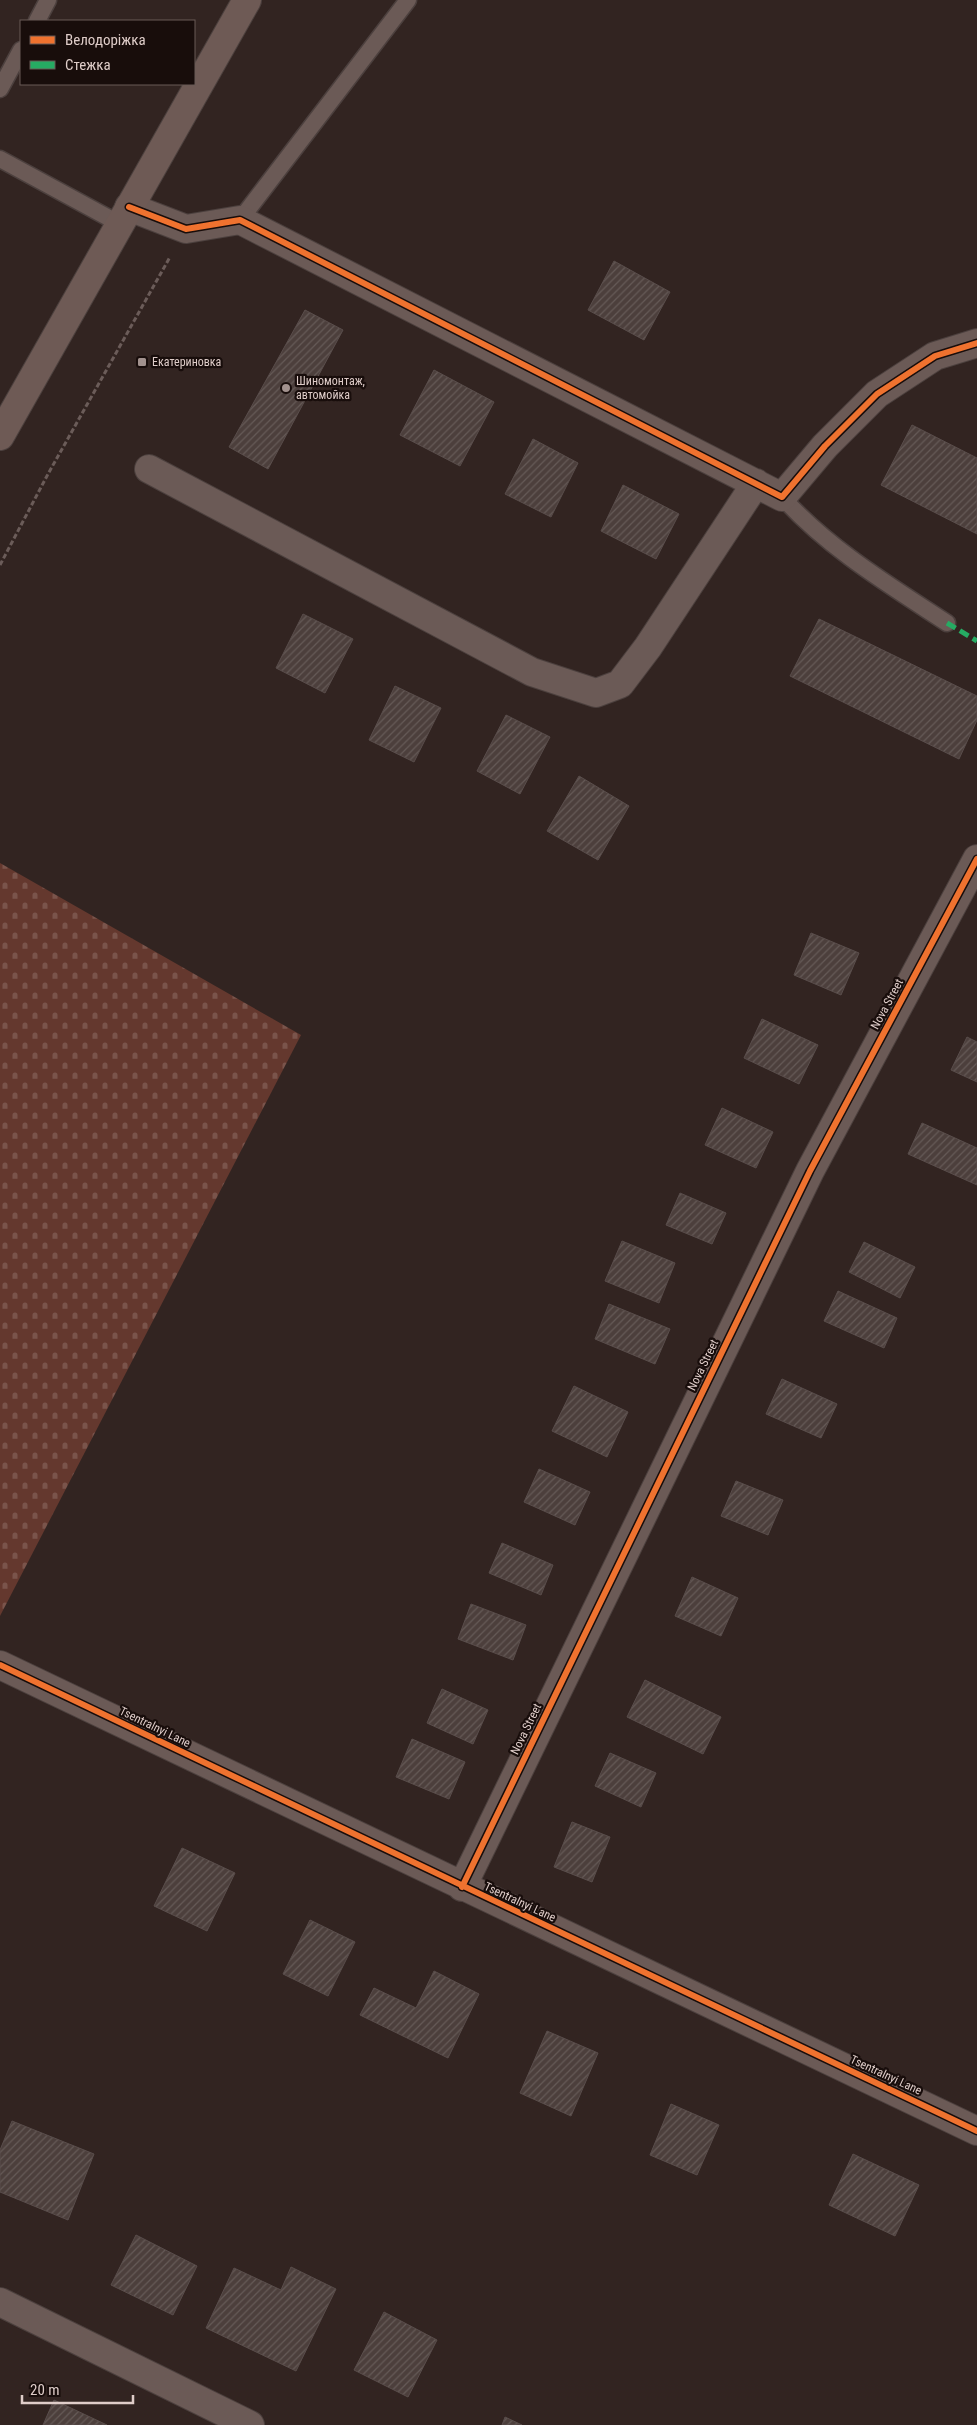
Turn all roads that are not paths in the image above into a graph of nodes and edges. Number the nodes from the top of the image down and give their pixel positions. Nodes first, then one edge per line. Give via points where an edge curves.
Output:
1 (48, 0) edge
2 (246, 0) edge
3 (408, 0) edge
4 (38, 20) edge
5 (20, 52) edge
6 (0, 89) edge
7 (0, 159) edge
8 (124, 216) junction
9 (240, 220) junction
10 (977, 343) edge
11 (0, 436) edge
12 (149, 469) dead end
13 (756, 483) junction
14 (782, 497) junction
15 (947, 623) dead end
16 (977, 859) edge
17 (0, 1665) edge
18 (462, 1887) junction
19 (977, 2130) edge
20 (0, 2302) edge
21 (250, 2425) edge

1 - 4 lane
2 - 8 main road
3 - 9 lane
5 - 6 lane
7 - 8 lane
8 - 9 street via 186,229
8 - 11 main road
9 - 13 street
10 - 14 street via 935,356 877,394
12 - 13 street via 532,672 596,693 620,684
13 - 14 street
14 - 15 lane via 802,518 863,568
16 - 18 street, Nova Street via 810,1171
17 - 18 street, Tsentralnyi Lane
18 - 19 street, Tsentralnyi Lane
20 - 21 street

